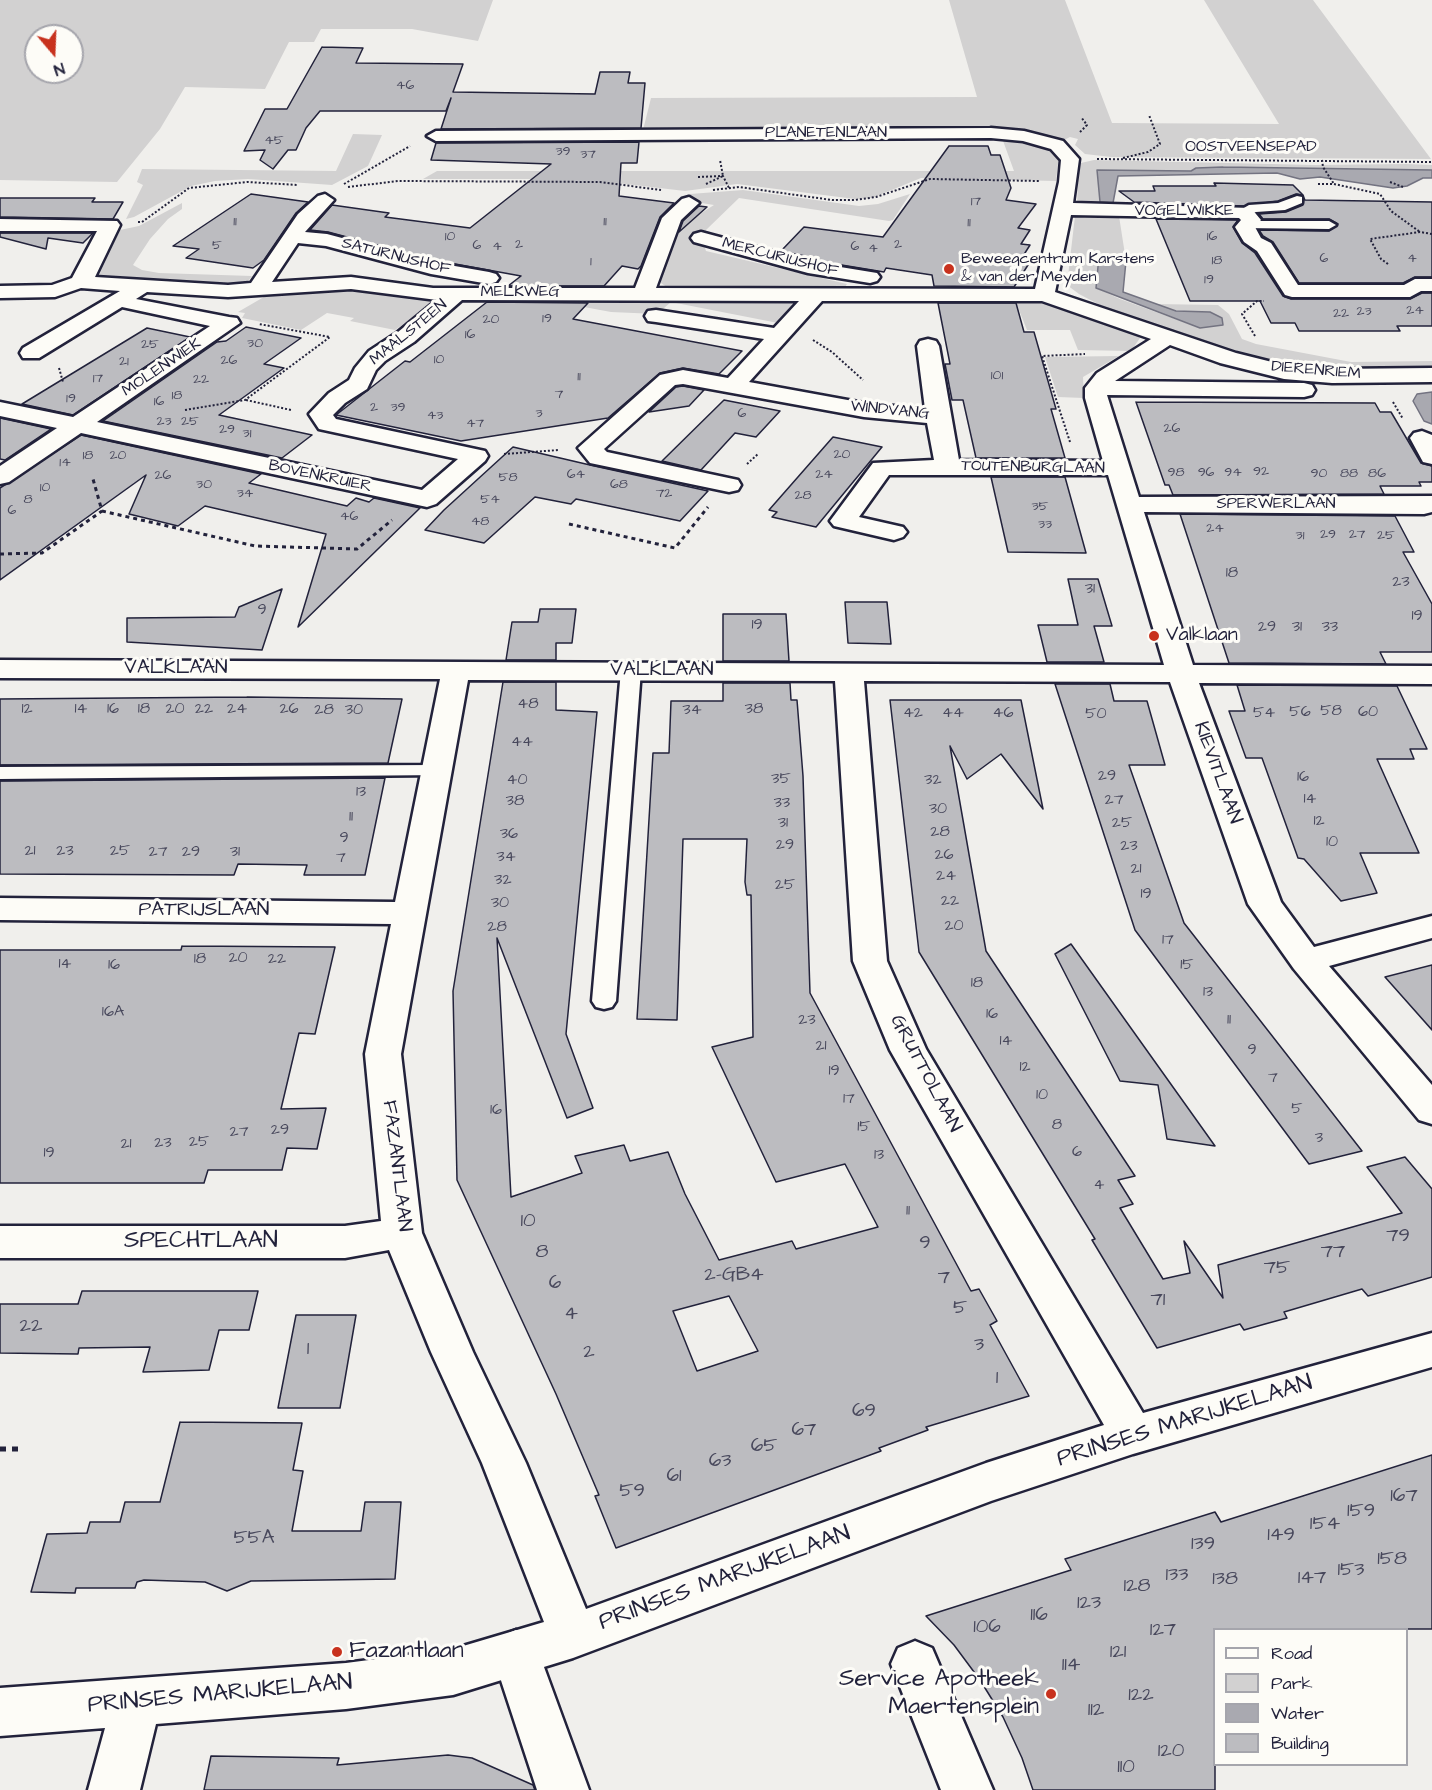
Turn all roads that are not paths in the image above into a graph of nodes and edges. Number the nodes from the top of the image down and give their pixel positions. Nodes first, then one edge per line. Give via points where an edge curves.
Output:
1 (435, 136) road end
2 (325, 200) dead end
3 (1297, 200) road end
4 (689, 203) dead end
5 (1062, 209) junction
6 (1246, 219) junction
7 (0, 225) edge
8 (1329, 225) dead end
9 (294, 237) junction
10 (701, 238) dead end
11 (498, 280) dead end
12 (79, 282) junction
13 (1424, 285) edge
14 (141, 286) junction
15 (258, 288) junction
16 (0, 292) edge
17 (889, 293) junction
18 (457, 294) junction
19 (643, 294) junction
20 (817, 294) junction
21 (1044, 295) junction
22 (118, 301) junction
23 (656, 316) dead end
24 (777, 335) junction
25 (1168, 338) junction
26 (928, 346) dead end
27 (31, 353) dead end
28 (1432, 375) edge
29 (734, 386) junction
30 (1096, 388) junction
31 (1383, 391) dead end
32 (0, 409) edge
33 (938, 417) junction
34 (77, 426) junction
35 (948, 467) junction
36 (1118, 468) junction
37 (0, 477) edge
38 (728, 485) road end
39 (419, 497) joint
40 (1129, 504) junction
41 (1429, 511) edge
42 (894, 532) dead end
43 (0, 669) edge
44 (456, 669) junction
45 (631, 670) junction
46 (849, 672) junction
47 (1181, 674) junction
48 (1432, 675) edge
49 (436, 771) junction
50 (0, 773) edge
51 (0, 909) edge
52 (409, 913) junction
53 (1432, 927) edge
54 (1306, 961) junction
55 (604, 1001) dead end
56 (1432, 1110) edge
57 (402, 1233) junction
58 (0, 1242) edge
59 (1432, 1350) edge
60 (1133, 1435) junction
61 (573, 1635) junction
62 (516, 1653) junction
63 (915, 1664) dead end
64 (136, 1703) junction
65 (0, 1712) edge
66 (114, 1790) edge
67 (563, 1790) edge
68 (967, 1790) edge

1 - 5 street, PLANETENLAAN via 991,132 1057,145 1070,159
2 - 9 street via 305,218
3 - 6 lane via 1280,207 1254,208
4 - 19 street via 672,218
5 - 6 street, VOGELWIKKE
5 - 21 street
6 - 8 lane
6 - 13 street, VOGELWIKKE via 1245,227 1254,242 1264,247 1292,291 1410,291
7 - 12 street via 110,225 86,276
9 - 11 street, SATURNUSHOF via 327,240 431,268
9 - 15 street
10 - 17 street, MERCURIUSHOF via 815,269 875,278
12 - 14 street, MELKWEG
12 - 16 street, MELKWEG via 55,291
14 - 15 street, MELKWEG via 228,291
14 - 22 street
15 - 18 street, MELKWEG via 351,283
17 - 20 street, MELKWEG
17 - 21 street, MELKWEG
18 - 19 street, MELKWEG
18 - 39 street, MAALSTEEN via 377,356 359,384 321,414 325,420 476,456 427,499
19 - 20 street, MELKWEG
20 - 24 street
21 - 25 street, DIERENRIEM
22 - 27 street
22 - 34 street, MOLENWIEK via 229,323
23 - 24 street
24 - 29 street
25 - 28 street, DIERENRIEM via 1284,372 1332,376
25 - 30 street
26 - 33 street
29 - 33 street, WINDVANG via 864,410
29 - 38 street, WINDVANG via 683,376 668,380 590,448 599,458
30 - 31 street
30 - 36 street, KIEVITLAAN
32 - 34 street, BOVENKRUIER
33 - 35 street, WINDVANG
34 - 37 street, MOLENWIEK
34 - 39 street, BOVENKRUIER
35 - 36 street, TOUTENBURGLAAN
35 - 42 street via 882,468 843,521
36 - 40 street, KIEVITLAAN
40 - 41 street, SPERWERLAAN
40 - 47 street, KIEVITLAAN
43 - 44 street, VALKLAAN
44 - 45 street, VALKLAAN
44 - 49 street, FAZANTLAAN
45 - 46 street, VALKLAAN
45 - 55 lane
46 - 47 street, VALKLAAN
46 - 60 street, GRUTTOLAAN via 870,962 908,1050
47 - 48 street, VALKLAAN
47 - 54 street, KIEVITLAAN via 1265,904
49 - 50 lane
49 - 52 street, FAZANTLAAN
51 - 52 street, PATRIJSLAAN
52 - 57 street, FAZANTLAAN via 383,1054
53 - 54 street
54 - 56 street, KIEVITLAAN
57 - 58 street, SPECHTLAAN via 345,1242
57 - 61 street, FAZANTLAAN via 504,1463
59 - 60 street, PRINSES MARIJKELAAN
60 - 61 street, PRINSES MARIJKELAAN via 986,1483
61 - 62 street, PRINSES MARIJKELAAN
62 - 64 street, PRINSES MARIJKELAAN via 441,1674
62 - 67 street
63 - 68 street
64 - 65 street, PRINSES MARIJKELAAN
64 - 66 street

